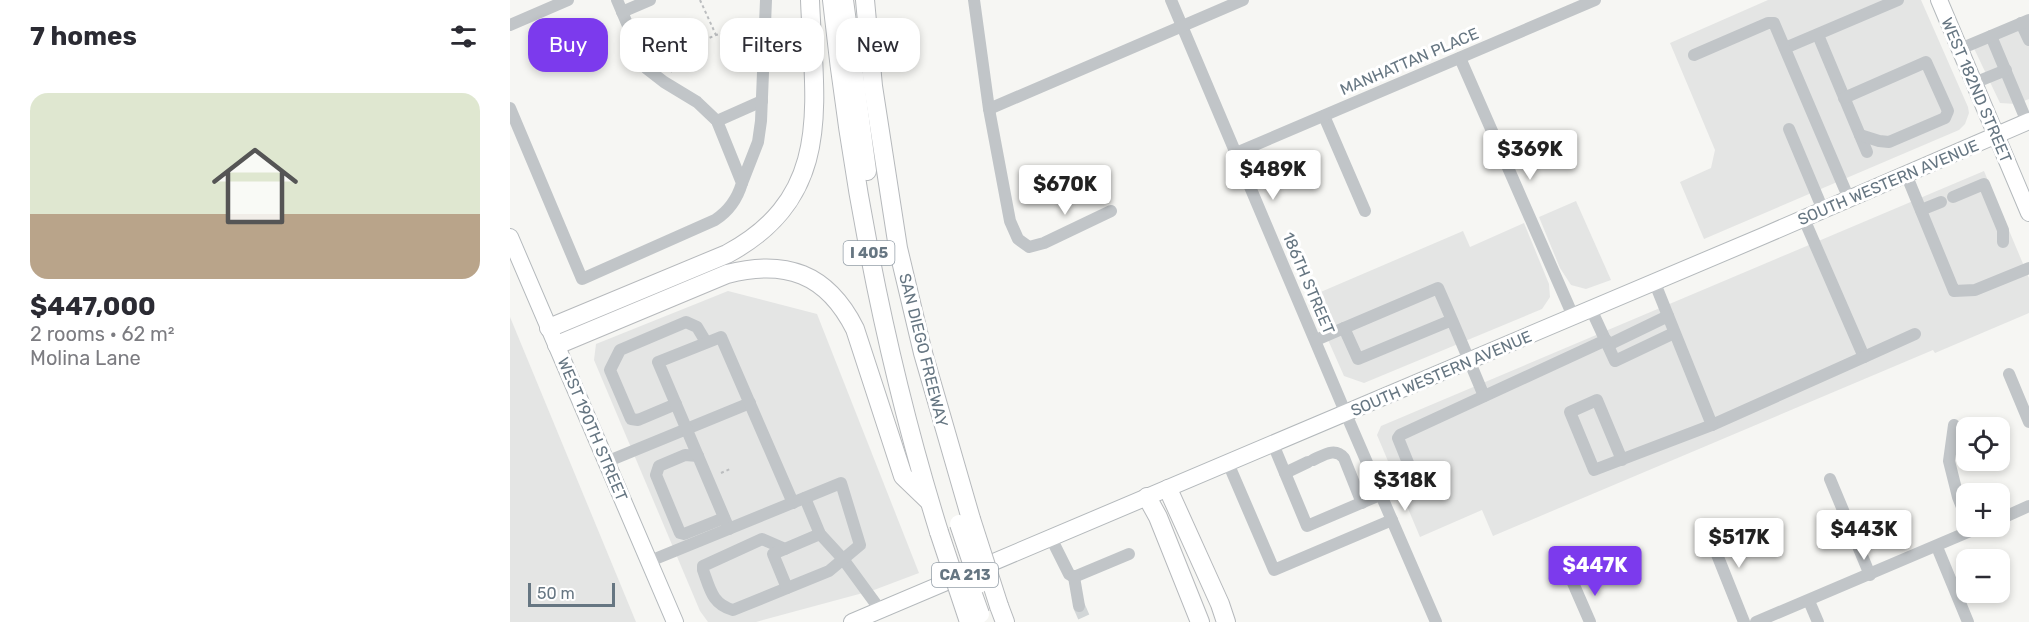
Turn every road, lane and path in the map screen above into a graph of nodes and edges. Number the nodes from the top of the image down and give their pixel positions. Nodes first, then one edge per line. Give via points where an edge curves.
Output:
1 (568, 0) edge
2 (650, 0) edge
3 (700, 0) edge
4 (766, 0) edge
5 (810, 0) edge
6 (832, 0) edge
7 (844, 0) edge
8 (865, 0) edge
9 (974, 0) edge
10 (1171, 0) edge
11 (1243, 0) edge
12 (1595, 0) edge
13 (1898, 0) edge
14 (1939, 0) edge
15 (619, 6) edge
16 (766, 18) edge
17 (2025, 21) edge
18 (510, 25) edge
19 (1182, 26) junction
20 (720, 34) edge
21 (716, 35) junction
22 (1818, 35) junction
23 (1991, 36) junction
24 (2029, 40) edge
25 (1785, 48) junction
26 (1960, 49) junction
27 (1694, 56) dead end
28 (1460, 58) junction
29 (2006, 70) junction
30 (764, 72) edge
31 (664, 82) junction
32 (1974, 83) junction
33 (1844, 98) junction
34 (762, 101) junction
35 (510, 108) edge
36 (989, 109) junction
37 (1323, 116) junction
38 (717, 121) junction
39 (2028, 122) edge
40 (1789, 129) dead end
41 (1860, 135) junction
42 (1996, 135) junction
43 (1867, 152) dead end
44 (1236, 153) junction
45 (1906, 174) junction
46 (742, 183) junction
47 (1850, 199) junction
48 (2027, 201) edge
49 (1822, 210) junction
50 (1921, 210) junction
51 (1111, 211) dead end
52 (1365, 211) dead end
53 (1804, 219) junction
54 (510, 237) edge
55 (2003, 243) dead end
56 (2029, 268) edge
57 (1654, 281) junction
58 (1591, 309) junction
59 (1573, 316) junction
60 (1668, 316) junction
61 (1452, 320) junction
62 (549, 328) junction
63 (1344, 328) junction
64 (1674, 333) junction
65 (1915, 334) dead end
66 (1316, 340) junction
67 (706, 342) junction
68 (1607, 342) junction
69 (557, 345) junction
70 (1864, 357) junction
71 (1469, 360) junction
72 (2009, 374) dead end
73 (1484, 396) junction
74 (750, 403) junction
75 (676, 404) junction
76 (1346, 414) junction
77 (2029, 422) edge
78 (1712, 425) junction
79 (1954, 426) dead end
80 (686, 429) junction
81 (1273, 444) junction
82 (698, 456) junction
83 (1622, 460) junction
84 (606, 462) junction
85 (1228, 464) junction
86 (730, 469) dead end
87 (721, 473) dead end
88 (1285, 473) junction
89 (1830, 479) dead end
90 (1168, 489) junction
91 (1956, 489) edge
92 (1381, 495) junction
93 (1147, 496) junction
94 (799, 500) junction
95 (930, 502) junction
96 (1362, 502) junction
97 (2029, 506) edge
98 (2010, 515) edge
99 (1392, 520) junction
100 (726, 523) junction
101 (955, 525) junction
102 (1706, 527) dead end
103 (820, 534) junction
104 (1957, 537) edge
105 (1051, 538) junction
106 (1937, 547) junction
107 (785, 549) junction
108 (1129, 554) dead end
109 (843, 559) junction
110 (650, 561) junction
111 (1870, 575) junction
112 (1074, 577) junction
113 (1573, 583) dead end
114 (787, 588) junction
115 (1809, 601) junction
116 (1079, 606) tunnel mouth
117 (880, 615) edge
118 (985, 617) edge
119 (675, 622) edge
120 (852, 622) edge
121 (1200, 622) edge
122 (1226, 622) edge
123 (1436, 622) edge
124 (1590, 622) edge
125 (1744, 622) edge
126 (1756, 622) edge
127 (1818, 622) edge
128 (1968, 622) edge

1 - 18 street
2 - 15 street
3 - 21 path
4 - 16 street
5 - 62 highway via 812,142 791,200 749,242 727,254
6 - 95 highway, SAN DIEGO FREEWAY / I 405 via 847,129 868,248 899,391
7 - 101 highway via 886,286 926,450
8 - 101 highway, SAN DIEGO FREEWAY / I 405 via 873,86 898,248 923,353
9 - 36 street
10 - 19 street, 186TH STREET
11 - 19 street
12 - 28 street, MANHATTAN PLACE
13 - 22 street
14 - 26 main road, WEST 182ND STREET
15 - 31 street via 646,68
17 - 23 street
17 - 24 street
19 - 36 street
19 - 44 street, 186TH STREET
20 - 21 path
21 - 31 path via 686,48
22 - 25 street
22 - 33 street
23 - 26 street
23 - 29 street
25 - 27 street via 1774,23
25 - 47 street
26 - 32 main road, WEST 182ND STREET
28 - 37 street, MANHATTAN PLACE
28 - 59 street
29 - 32 street
29 - 39 street
30 - 34 street
31 - 38 street via 697,102
32 - 42 main road, WEST 182ND STREET
33 - 41 street
33 - 41 street via 1926,62 1948,111 1945,118 1889,142
34 - 38 street
34 - 46 street via 758,142
35 - 46 street via 582,279 715,220 732,205
36 - 51 street via 1010,221 1018,239 1029,247 1044,243
37 - 44 street, MANHATTAN PLACE
37 - 52 street
38 - 46 street
39 - 42 main road, SOUTH WESTERN AVENUE
40 - 49 street
41 - 43 street
42 - 45 main road, SOUTH WESTERN AVENUE
42 - 48 main road, WEST 182ND STREET
44 - 66 street, 186TH STREET
45 - 47 main road, SOUTH WESTERN AVENUE
45 - 50 street
47 - 49 main road, SOUTH WESTERN AVENUE
49 - 53 main road, SOUTH WESTERN AVENUE
50 - 55 street via 1984,184 2003,230
50 - 56 street via 1954,291 1975,290
53 - 57 main road, SOUTH WESTERN AVENUE
53 - 70 street
54 - 62 main road, WEST 190TH STREET
57 - 58 main road, SOUTH WESTERN AVENUE
57 - 60 street
58 - 59 main road, SOUTH WESTERN AVENUE
58 - 68 street
59 - 71 main road, SOUTH WESTERN AVENUE
60 - 64 street
60 - 68 street
61 - 63 street via 1358,359
61 - 63 street via 1438,288
61 - 71 street
62 - 69 main road, WEST 190TH STREET
63 - 66 street
64 - 68 street via 1615,361
64 - 78 street
65 - 70 street
66 - 76 street, 186TH STREET
67 - 74 street via 721,337
67 - 75 street via 658,362
67 - 75 street via 697,327 686,322 620,350 610,370 631,419 638,420
68 - 73 street
69 - 84 main road, WEST 190TH STREET
69 - 95 highway via 727,273 769,267 799,273 829,292 850,319 903,476
70 - 78 street
71 - 73 street
71 - 76 main road, SOUTH WESTERN AVENUE
72 - 77 street
73 - 92 street via 1398,436 1415,479
74 - 80 street
74 - 94 street
75 - 80 street
76 - 81 main road, SOUTH WESTERN AVENUE
76 - 92 street, 186TH STREET
78 - 83 street
79 - 91 street via 1949,462
80 - 82 street
80 - 84 street
81 - 85 main road, SOUTH WESTERN AVENUE
81 - 88 street
82 - 100 street
82 - 100 street via 685,455 659,466 656,475 680,533
83 - 83 street via 1594,471 1570,412 1597,400
84 - 110 main road, WEST 190TH STREET
85 - 90 main road, SOUTH WESTERN AVENUE
85 - 99 street via 1274,570
86 - 87 path
88 - 96 street via 1333,451 1340,453
88 - 96 street via 1307,526
89 - 111 street
90 - 93 main road, SOUTH WESTERN AVENUE
90 - 122 highway
92 - 96 street
92 - 99 street, 186TH STREET
93 - 105 main road, SOUTH WESTERN AVENUE / CA 213
93 - 121 highway
94 - 100 street
94 - 103 street
94 - 109 street via 841,483 860,544
95 - 101 highway, SAN DIEGO FREEWAY / I 405
97 - 98 street
99 - 123 street, 186TH STREET
100 - 110 street
101 - 118 highway, SAN DIEGO FREEWAY / I 405, bridge
101 - 118 highway, SAN DIEGO FREEWAY / I 405, bridge
102 - 125 street
103 - 107 street
103 - 109 street
104 - 106 street
105 - 112 street
105 - 117 main road, SOUTH WESTERN AVENUE / CA 213
106 - 111 street
106 - 128 street
107 - 114 street via 773,554
107 - 114 street via 762,539 708,562 703,570 716,602 733,610
108 - 112 street
109 - 114 street via 829,571
109 - 117 street
110 - 119 main road, WEST 190TH STREET
111 - 115 street
112 - 116 street
113 - 124 street
115 - 126 street
115 - 127 street
117 - 120 main road, SOUTH WESTERN AVENUE / CA 213

